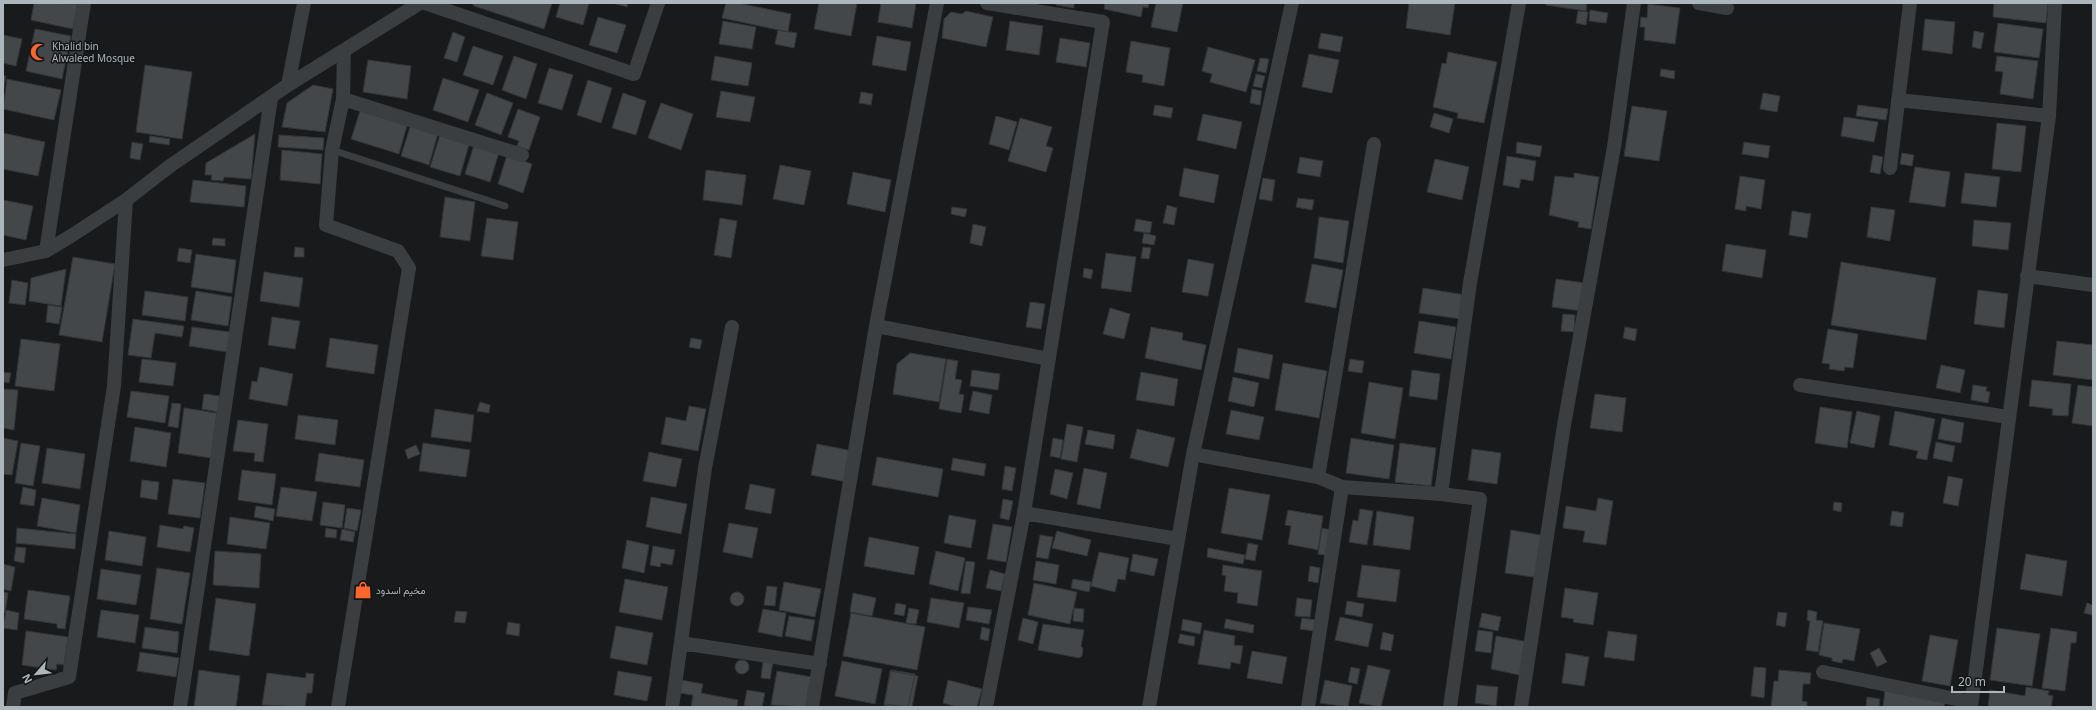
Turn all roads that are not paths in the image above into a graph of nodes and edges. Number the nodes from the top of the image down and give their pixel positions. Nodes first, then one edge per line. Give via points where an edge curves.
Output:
1 (84, 3) edge
2 (304, 3) edge
3 (420, 3) edge
4 (425, 3) edge
5 (658, 3) edge
6 (937, 3) edge
7 (987, 3) edge
8 (1292, 3) edge
9 (1519, 3) edge
10 (1634, 3) edge
11 (1699, 3) edge
12 (1910, 3) edge
13 (2055, 3) edge
14 (1048, 8) edge
15 (1727, 8) dead end
16 (344, 50) junction
17 (288, 85) junction
18 (271, 98) junction
19 (343, 99) junction
20 (1898, 100) junction
21 (2049, 116) junction
22 (1374, 144) dead end
23 (332, 150) junction
24 (522, 155) dead end
25 (1890, 168) dead end
26 (126, 200) junction
27 (505, 206) dead end
28 (46, 252) junction
29 (3, 260) edge
30 (2027, 276) junction
31 (2093, 285) edge
32 (876, 326) junction
33 (732, 327) dead end
34 (1049, 359) junction
35 (1800, 385) dead end
36 (2008, 418) junction
37 (1193, 454) junction
38 (1318, 477) junction
39 (1342, 487) junction
40 (1441, 494) junction
41 (1024, 514) junction
42 (1178, 538) junction
43 (681, 643) junction
44 (820, 664) junction
45 (1823, 672) dead end
46 (1971, 705) edge
47 (13, 707) edge
48 (180, 707) edge
49 (338, 707) edge
50 (672, 707) edge
51 (812, 707) edge
52 (986, 707) edge
53 (1149, 707) edge
54 (1308, 707) edge
55 (1450, 707) edge
56 (1521, 707) edge

1 - 28 street
2 - 17 street
3 - 16 street
4 - 5 street via 634,74
6 - 32 street
7 - 14 street
8 - 37 street
9 - 40 street via 1470,284
10 - 56 street via 1614,146 1564,425
11 - 15 street
12 - 20 street
13 - 21 street
14 - 34 street via 1103,22
16 - 17 street
16 - 19 street
17 - 18 street
18 - 26 street via 170,166
18 - 48 street
19 - 23 street
19 - 24 street
20 - 21 street
20 - 25 street
21 - 30 street
22 - 38 street
23 - 27 lane
23 - 49 street via 326,225 398,251 409,268
26 - 28 street
26 - 47 street via 114,386 69,677 15,693
28 - 29 street
30 - 31 street
30 - 36 street
32 - 34 street
32 - 44 street
33 - 43 street via 705,468
34 - 41 street
35 - 36 street
36 - 46 street
37 - 38 street
37 - 42 street
38 - 39 street
39 - 40 street
39 - 54 street
40 - 55 street via 1480,499
41 - 42 street
41 - 52 street
42 - 53 street
43 - 44 street
43 - 50 street
44 - 51 street
45 - 46 street

